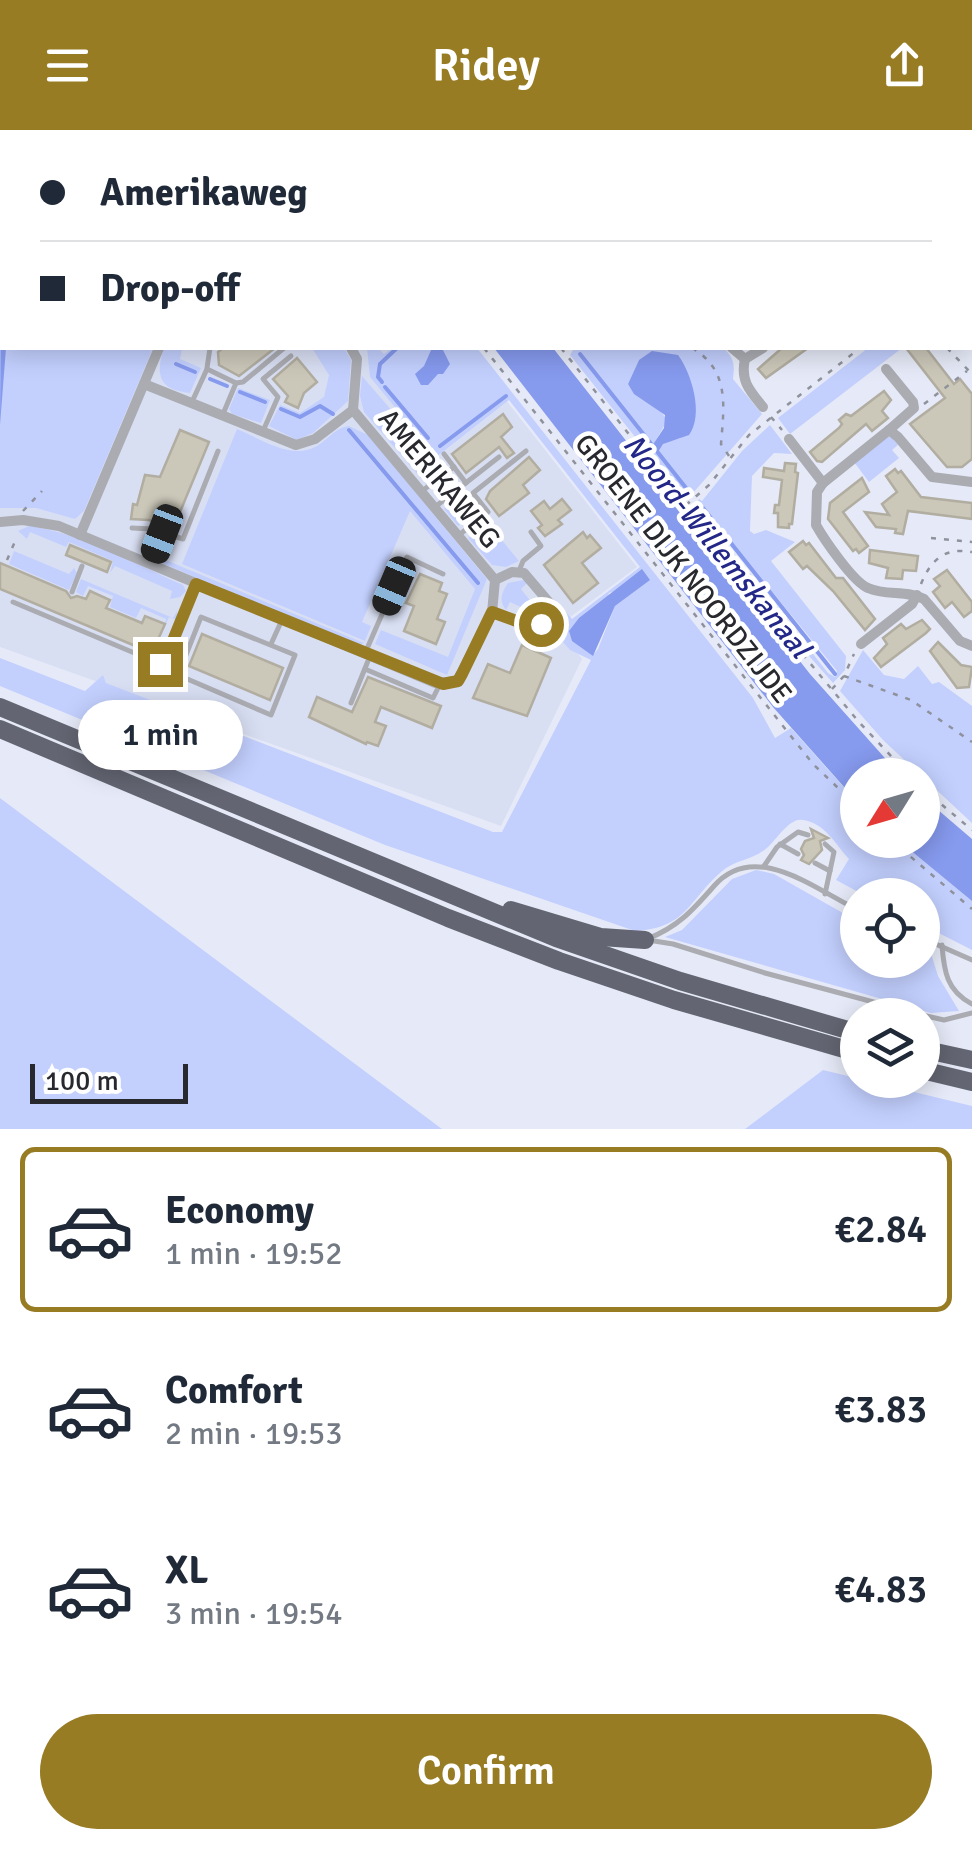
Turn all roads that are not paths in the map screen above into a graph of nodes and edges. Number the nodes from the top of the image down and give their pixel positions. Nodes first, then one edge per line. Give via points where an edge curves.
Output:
1 (157, 350) edge
2 (210, 350) edge
3 (282, 350) edge
4 (352, 350) edge
5 (734, 350) edge
6 (760, 350) edge
7 (291, 356) dead end
8 (745, 360) junction
9 (208, 369) junction
10 (886, 369) dead end
11 (236, 382) junction
12 (144, 384) junction
13 (191, 404) junction
14 (352, 410) junction
15 (767, 412) road end
16 (222, 416) junction
17 (889, 430) junction
18 (262, 433) junction
19 (789, 439) road end
20 (218, 451) dead end
21 (526, 452) dead end
22 (444, 454) dead end
23 (499, 456) dead end
24 (454, 467) junction
25 (466, 482) junction
26 (824, 482) junction
27 (972, 482) edge
28 (422, 491) junction
29 (435, 507) junction
30 (0, 522) edge
31 (132, 528) dead end
32 (531, 532) dead end
33 (162, 534) junction
34 (80, 535) junction
35 (459, 535) junction
36 (150, 564) junction
37 (82, 566) dead end
38 (519, 571) junction
39 (443, 574) dead end
40 (495, 580) junction
41 (196, 584) junction
42 (72, 592) dead end
43 (916, 595) junction
44 (13, 602) dead end
45 (492, 612) junction
46 (282, 619) junction
47 (860, 644) road end
48 (271, 645) junction
49 (972, 646) edge
50 (368, 655) junction
51 (365, 669) junction
52 (440, 684) junction
53 (351, 703) dead end
54 (0, 707) edge
55 (0, 730) edge
56 (808, 835) dead end
57 (780, 844) junction
58 (825, 844) dead end
59 (798, 854) dead end
60 (815, 863) dead end
61 (764, 866) junction
62 (830, 871) junction
63 (826, 894) junction
64 (840, 901) edge
65 (466, 902) junction
66 (645, 940) junction
67 (942, 944) joint
68 (972, 960) edge
69 (858, 998) edge
70 (972, 1004) edge
71 (972, 1014) edge
72 (940, 1019) edge
73 (840, 1027) edge
74 (840, 1049) edge
75 (940, 1053) edge
76 (972, 1060) edge
77 (940, 1074) edge
78 (972, 1082) edge

1 - 12 street
2 - 9 lane
3 - 11 lane
4 - 14 street, AMERIKAWEG
5 - 8 street
6 - 8 street
7 - 18 lane via 263,380 278,397
8 - 15 street via 743,379
9 - 11 lane
9 - 13 lane
10 - 17 street via 914,408
11 - 16 lane
12 - 13 street
12 - 34 street
13 - 16 street
14 - 18 street via 305,444
14 - 28 street, AMERIKAWEG
16 - 18 street
17 - 26 street
17 - 27 street via 932,477
19 - 26 street
20 - 33 lane via 183,538
21 - 35 lane via 473,493 488,512
22 - 24 lane
23 - 25 lane
24 - 25 lane
24 - 28 lane
25 - 29 lane
26 - 43 street via 816,525 860,582 872,590
28 - 29 street, AMERIKAWEG
29 - 35 street, AMERIKAWEG
30 - 34 street via 22,520
31 - 33 lane
32 - 38 lane via 542,546
33 - 36 lane
34 - 36 street
35 - 40 street, AMERIKAWEG
36 - 41 street
37 - 42 lane
38 - 40 street, AMERIKAWEG
38 - 45 street, AMERIKAWEG via 547,596 550,616 533,627
39 - 50 lane via 406,558
40 - 45 street, AMERIKAWEG
41 - 44 lane via 163,665
41 - 46 street
43 - 47 street
43 - 49 street
45 - 52 street, AMERIKAWEG via 458,681
46 - 48 lane
46 - 50 street
48 - 48 lane via 201,618 178,676 270,715 296,655
50 - 51 lane
50 - 52 street
51 - 52 lane via 433,698
51 - 53 lane
54 - 65 highway
55 - 74 highway via 558,961
56 - 57 lane via 798,832
57 - 59 lane
57 - 61 lane
58 - 62 lane via 834,852
60 - 62 lane
61 - 63 lane
61 - 66 lane via 729,874 686,918
62 - 63 lane
63 - 64 lane
65 - 66 highway via 601,936
65 - 73 highway via 680,980
66 - 69 lane
67 - 68 lane
67 - 70 lane via 949,986
71 - 72 lane
75 - 76 highway
77 - 78 highway

